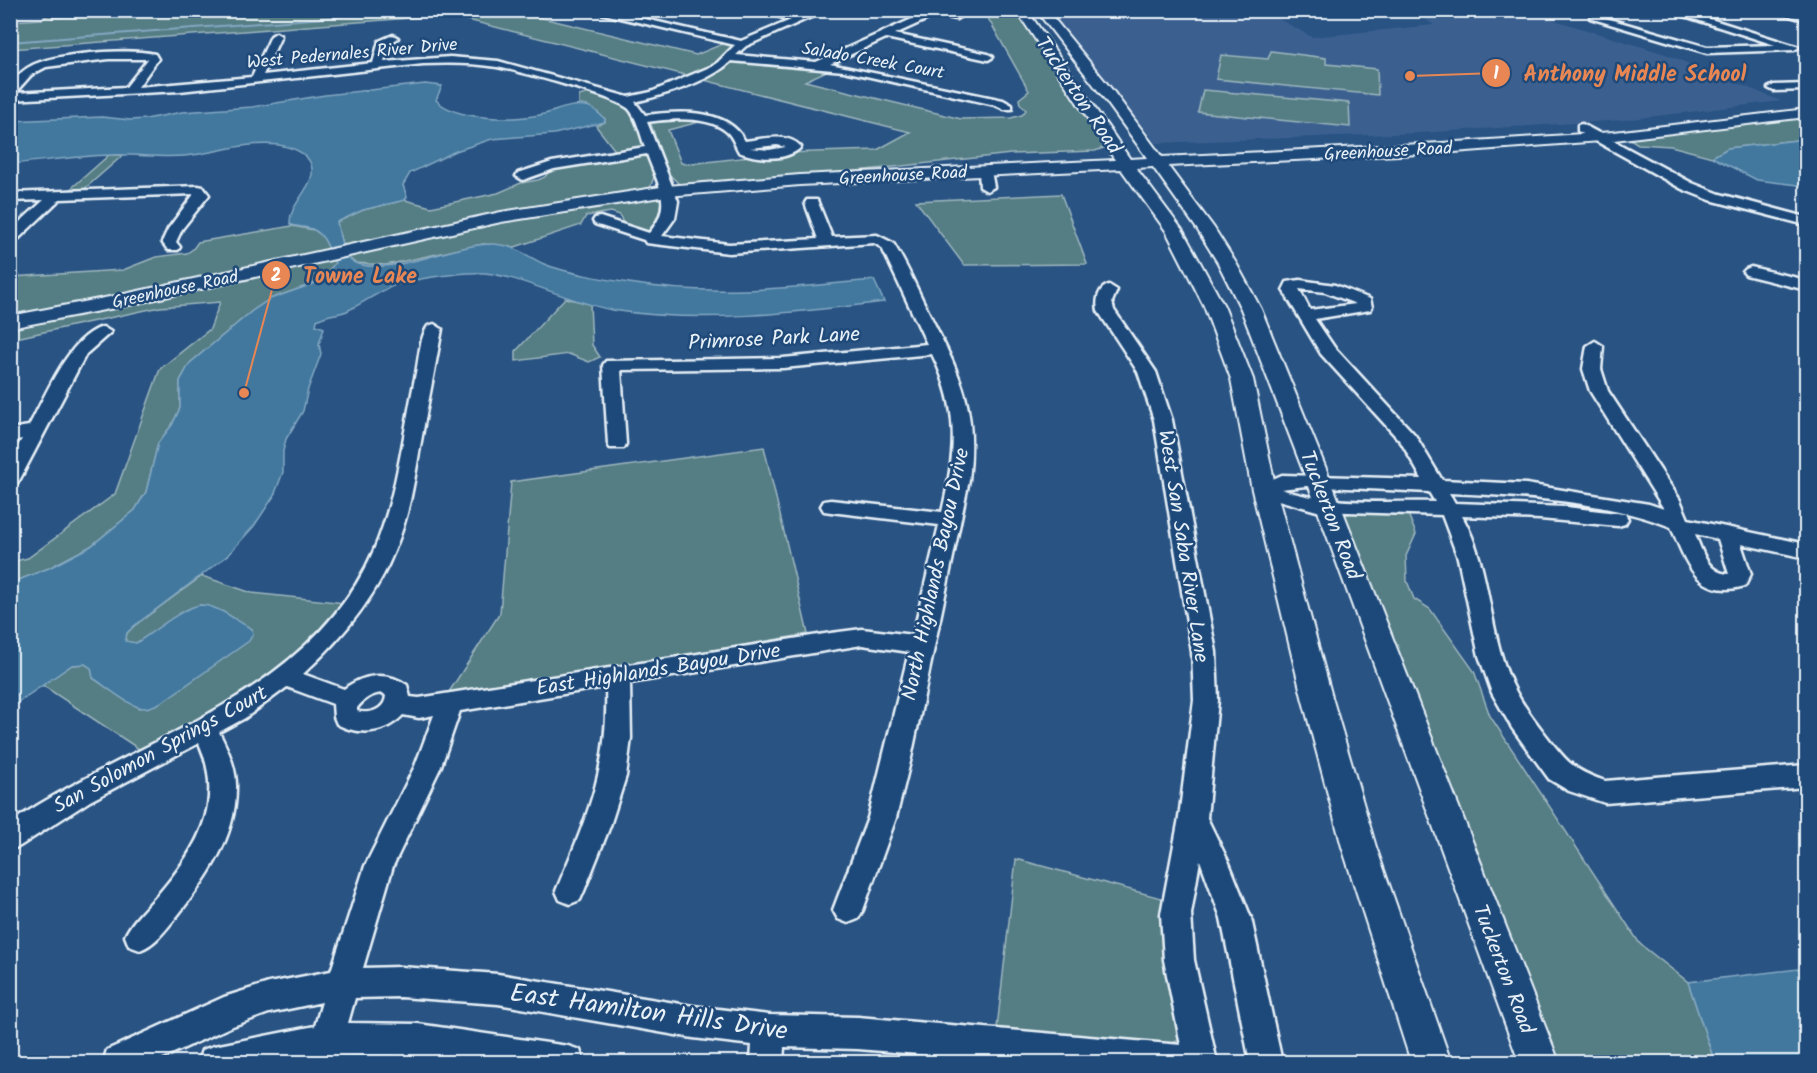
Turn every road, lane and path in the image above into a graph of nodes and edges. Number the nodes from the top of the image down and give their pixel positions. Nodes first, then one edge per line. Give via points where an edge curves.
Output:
1 (591, 10) edge
2 (760, 10) edge
3 (823, 10) edge
4 (1021, 10) edge
5 (1041, 10) edge
6 (1670, 10) edge
7 (1776, 10) edge
8 (1617, 13) dead end
9 (956, 16) dead end
10 (1806, 18) edge
11 (801, 19) junction
12 (885, 35) junction
13 (276, 36) dead end
14 (393, 38) dead end
15 (112, 42) dead end
16 (742, 44) junction
17 (988, 57) dead end
18 (99, 58) junction
19 (729, 58) junction
20 (819, 64) junction
21 (378, 66) junction
22 (550, 78) junction
23 (256, 80) junction
24 (531, 85) dead end
25 (1806, 87) edge
26 (1774, 88) dead end
27 (130, 90) junction
28 (10, 92) edge
29 (10, 97) edge
30 (627, 101) junction
31 (1806, 103) edge
32 (1788, 105) junction
33 (1008, 107) dead end
34 (1806, 113) edge
35 (641, 118) junction
36 (1598, 132) junction
37 (1378, 139) junction
38 (740, 145) dead end
39 (652, 150) junction
40 (1391, 151) junction
41 (1153, 157) junction
42 (1122, 158) junction
43 (1684, 174) junction
44 (1668, 175) junction
45 (523, 176) dead end
46 (665, 185) junction
47 (58, 194) junction
48 (10, 197) edge
49 (812, 203) dead end
50 (1742, 205) junction
51 (600, 221) dead end
52 (1806, 221) edge
53 (10, 239) edge
54 (651, 240) junction
55 (827, 242) junction
56 (173, 248) dead end
57 (310, 253) junction
58 (1751, 272) dead end
59 (1806, 285) edge
60 (1109, 290) dead end
61 (10, 305) edge
62 (1305, 315) dead end
63 (10, 322) edge
64 (434, 329) dead end
65 (103, 332) dead end
66 (1595, 346) dead end
67 (938, 348) junction
68 (36, 431) junction
69 (10, 435) edge
70 (617, 444) dead end
71 (10, 480) edge
72 (1363, 483) junction
73 (1435, 485) junction
74 (1264, 490) junction
75 (1324, 494) junction
76 (831, 506) dead end
77 (1373, 507) junction
78 (1448, 509) junction
79 (950, 520) junction
80 (1682, 524) junction
81 (1727, 534) junction
82 (1806, 551) edge
83 (921, 645) junction
84 (618, 675) junction
85 (284, 677) junction
86 (449, 703) junction
87 (204, 729) junction
88 (1806, 776) edge
89 (1193, 818) junction
90 (10, 838) edge
91 (570, 891) dead end
92 (848, 910) dead end
93 (140, 936) dead end
94 (345, 983) junction
95 (769, 1031) junction
96 (323, 1052) edge
97 (119, 1062) edge
98 (214, 1062) edge
99 (568, 1062) edge
100 (767, 1062) edge
101 (1194, 1062) edge
102 (1201, 1062) edge
103 (1266, 1062) edge
104 (1431, 1062) edge
105 (1539, 1062) edge

1 - 16 street
2 - 11 street
3 - 11 street
4 - 42 main road, Tuckerton Road
5 - 41 main road, Tuckerton Road
6 - 8 street via 1794,47 1707,50 1595,18
7 - 10 street
9 - 12 street via 936,12
11 - 16 street
12 - 17 street
12 - 20 street
13 - 23 street
14 - 21 street via 383,43
15 - 18 street
16 - 19 street
18 - 27 street via 151,56 153,59
18 - 28 street via 41,64
19 - 20 street, Salado Creek Court
19 - 30 street via 705,74
20 - 33 street, Salado Creek Court
21 - 22 street, West Pedernales River Drive via 477,61
21 - 23 street, West Pedernales River Drive
22 - 24 street
22 - 30 street, West Pedernales River Drive
23 - 27 street, West Pedernales River Drive
25 - 26 street
27 - 29 street, West Pedernales River Drive
30 - 35 street
31 - 32 main road, Greenhouse Road
32 - 34 main road
32 - 36 main road, Greenhouse Road
34 - 36 main road, Greenhouse Road
35 - 38 street via 676,116 704,120 732,130
35 - 39 street
36 - 37 main road, Greenhouse Road
36 - 40 main road, Greenhouse Road
36 - 43 street
36 - 44 street
37 - 40 main road
37 - 41 main road, Greenhouse Road
39 - 45 street via 552,166
39 - 46 street
40 - 41 main road, Greenhouse Road
41 - 42 main road, Greenhouse Road
41 - 75 main road, Tuckerton Road via 1205,228 1251,309
42 - 46 main road, Greenhouse Road via 827,164
42 - 46 main road, Greenhouse Road via 986,179
42 - 74 main road, Tuckerton Road via 1174,231 1214,306 1242,379
43 - 44 street
43 - 50 street
44 - 50 street via 1714,197
46 - 54 street via 671,210 665,225
46 - 57 main road, Greenhouse Road
47 - 48 street
47 - 53 street
47 - 56 street via 198,190 202,195 171,233 169,242
49 - 55 street
50 - 52 street
51 - 54 street
54 - 55 street via 689,247 751,249
55 - 67 street, North Highlands Bayou Drive via 862,238 877,239 888,246
57 - 61 main road, Greenhouse Road
57 - 63 main road, Greenhouse Road
58 - 59 street
60 - 89 street, West San Saba River Lane via 1104,302 1107,311 1147,372 1163,420 1204,651 1206,700
62 - 73 street via 1328,350 1408,439
64 - 85 street, San Solomon Springs Court via 401,496 389,537 344,618
65 - 68 street via 79,351
66 - 80 street via 1591,363 1599,391 1665,490
67 - 70 street, Primrose Park Lane via 783,363 612,365
67 - 79 street, North Highlands Bayou Drive via 960,404 963,430 963,451
68 - 69 street
68 - 71 street
72 - 73 street
72 - 75 street
72 - 77 street
73 - 78 street
73 - 80 street via 1571,496 1649,511
74 - 75 street via 1291,501
74 - 104 main road, Tuckerton Road via 1359,847
75 - 77 street
75 - 105 main road, Tuckerton Road
76 - 79 street
77 - 78 street
78 - 80 street via 1574,513
78 - 88 street via 1469,558 1491,656 1504,693 1558,771 1605,792
79 - 83 street, North Highlands Bayou Drive
80 - 81 street
80 - 81 street via 1698,566 1705,574 1737,581 1740,574
81 - 82 street
83 - 84 street, East Highlands Bayou Drive via 851,638
83 - 92 street, North Highlands Bayou Drive via 882,818
84 - 86 street, East Highlands Bayou Drive
84 - 91 street via 616,759
85 - 86 street, East Highlands Bayou Drive via 348,700 364,688 382,684 398,692 396,705 419,708
85 - 87 street, San Solomon Springs Court
86 - 94 street via 439,746 379,866
87 - 90 street, San Solomon Springs Court via 86,788
87 - 93 street via 213,743 223,786 212,842 180,893
89 - 102 street, West San Saba River Lane via 1176,914 1179,960
89 - 103 street via 1236,918
94 - 95 street, East Hamilton Hills Drive via 401,981 498,989
94 - 96 street
94 - 97 street, East Hamilton Hills Drive via 269,998 224,1013
95 - 100 street
95 - 101 street, East Hamilton Hills Drive via 858,1033
96 - 98 street
96 - 99 street via 385,1039 438,1042

